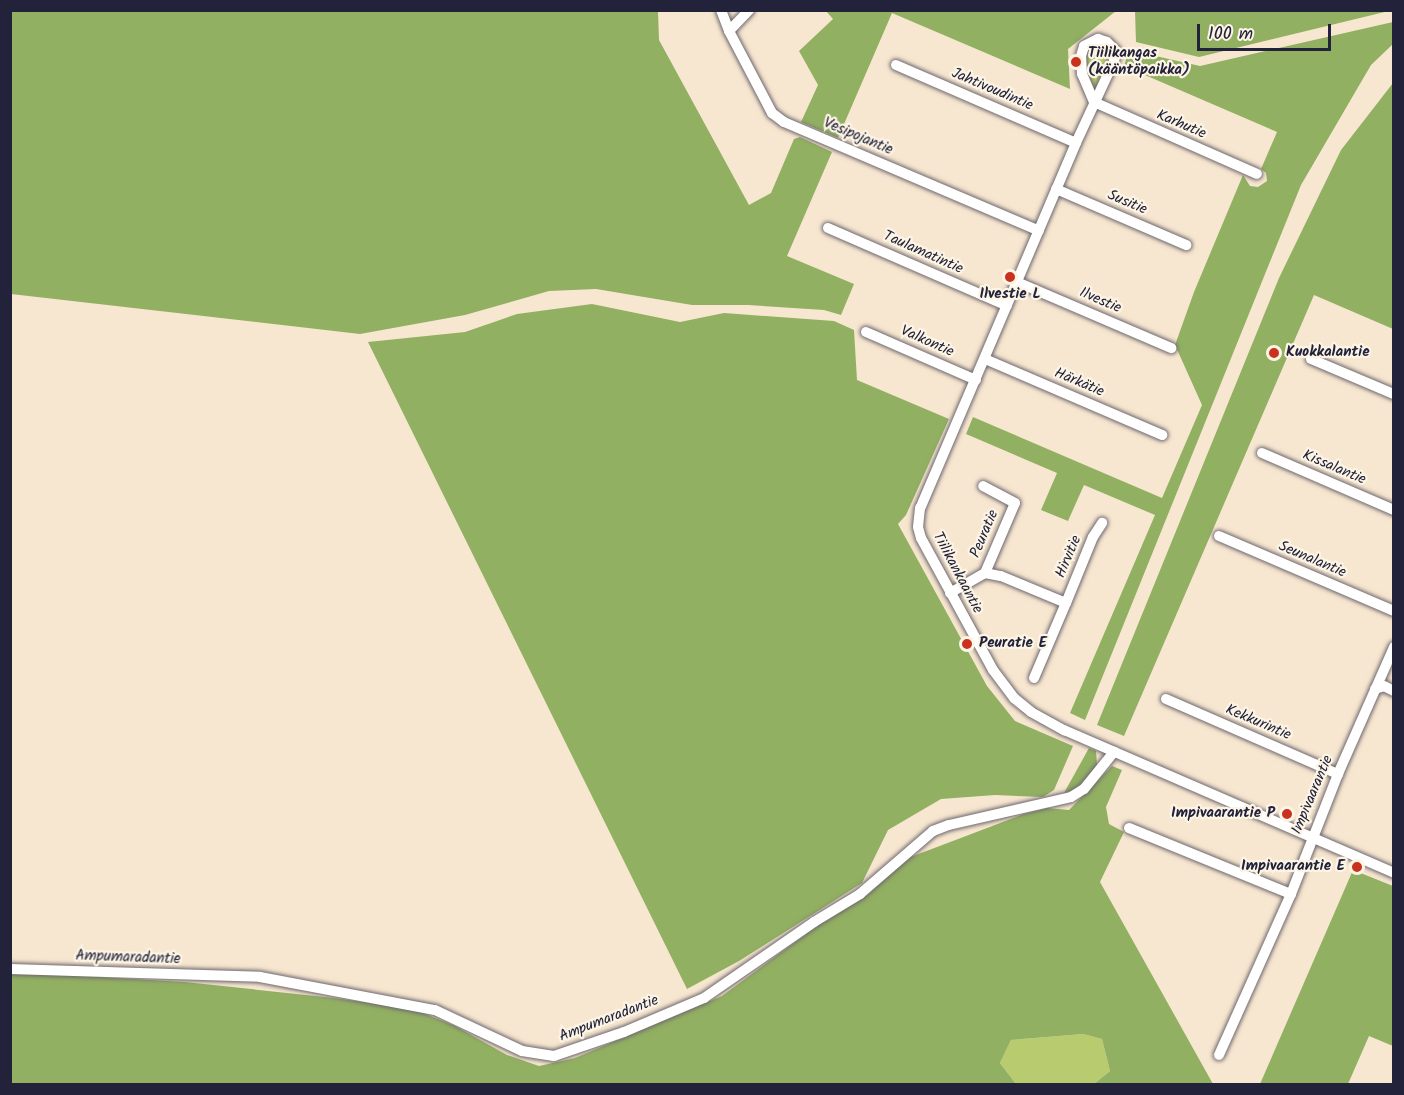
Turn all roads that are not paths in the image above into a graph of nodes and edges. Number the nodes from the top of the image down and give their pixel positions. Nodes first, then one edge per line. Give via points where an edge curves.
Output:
1 (721, 10) edge
2 (749, 10) edge
3 (729, 31) junction
4 (896, 65) dead end
5 (1094, 102) junction
6 (1076, 143) junction
7 (1257, 174) dead end
8 (1056, 189) junction
9 (828, 228) dead end
10 (1039, 231) junction
11 (1186, 245) dead end
12 (1017, 282) junction
13 (1007, 306) junction
14 (866, 332) dead end
15 (1171, 348) dead end
16 (985, 359) junction
17 (1311, 359) dead end
18 (976, 380) junction
19 (1394, 394) edge
20 (1162, 435) dead end
21 (1262, 453) dead end
22 (983, 486) dead end
23 (1394, 510) edge
24 (1102, 523) dead end
25 (1219, 536) dead end
26 (985, 573) junction
27 (950, 593) junction
28 (1066, 603) junction
29 (1394, 611) edge
30 (1394, 646) edge
31 (1034, 678) dead end
32 (1375, 689) junction
33 (1394, 691) edge
34 (1166, 699) dead end
35 (1114, 752) junction
36 (1338, 774) junction
37 (1129, 828) dead end
38 (1312, 837) junction
39 (1394, 873) edge
40 (1291, 894) junction
41 (10, 969) edge
42 (1219, 1055) dead end

1 - 3 street, Vesipojantie
2 - 3 street
3 - 10 street, Vesipojantie via 766,104 784,122
4 - 6 street, Jahtivoudintie
5 - 5 street, Tiilikankaantie via 1116,51 1098,39 1084,46 1081,56 1082,74
5 - 6 street, Tiilikankaantie
5 - 7 street, Karhutie
6 - 8 street, Tiilikankaantie
8 - 10 street, Tiilikankaantie
8 - 11 street, Susitie
9 - 13 street, Taulamatintie
10 - 12 street, Tiilikankaantie
12 - 13 street, Tiilikankaantie
12 - 15 street, Ilvestie
13 - 16 street, Tiilikankaantie
14 - 18 street, Valkontie
16 - 18 street, Tiilikankaantie
16 - 20 street, Härkätie
17 - 19 street
18 - 27 street, Tiilikankaantie via 920,508 921,538
21 - 23 street, Kissalantie
22 - 26 street, Peuratie via 1015,503
24 - 28 street, Hirvitie
25 - 29 street, Seunalantie
26 - 27 street, Peuratie
26 - 28 street, Hirvitie
27 - 35 street, Tiilikankaantie via 993,670 1014,698 1048,722
28 - 31 street, Hirvitie
30 - 32 street, Impivaarantie
32 - 33 street via 1384,686
32 - 36 street, Impivaarantie
34 - 36 street, Kekkurintie
35 - 38 street, Tiilikankaantie
35 - 41 street, Ampumaradantie via 1084,789 1071,797 933,831 860,894 704,998 554,1056 522,1051 435,1010 260,977
36 - 38 street, Impivaarantie
37 - 40 street
38 - 39 street, Tiilikankaantie
38 - 40 street, Impivaarantie
40 - 42 street, Impivaarantie

